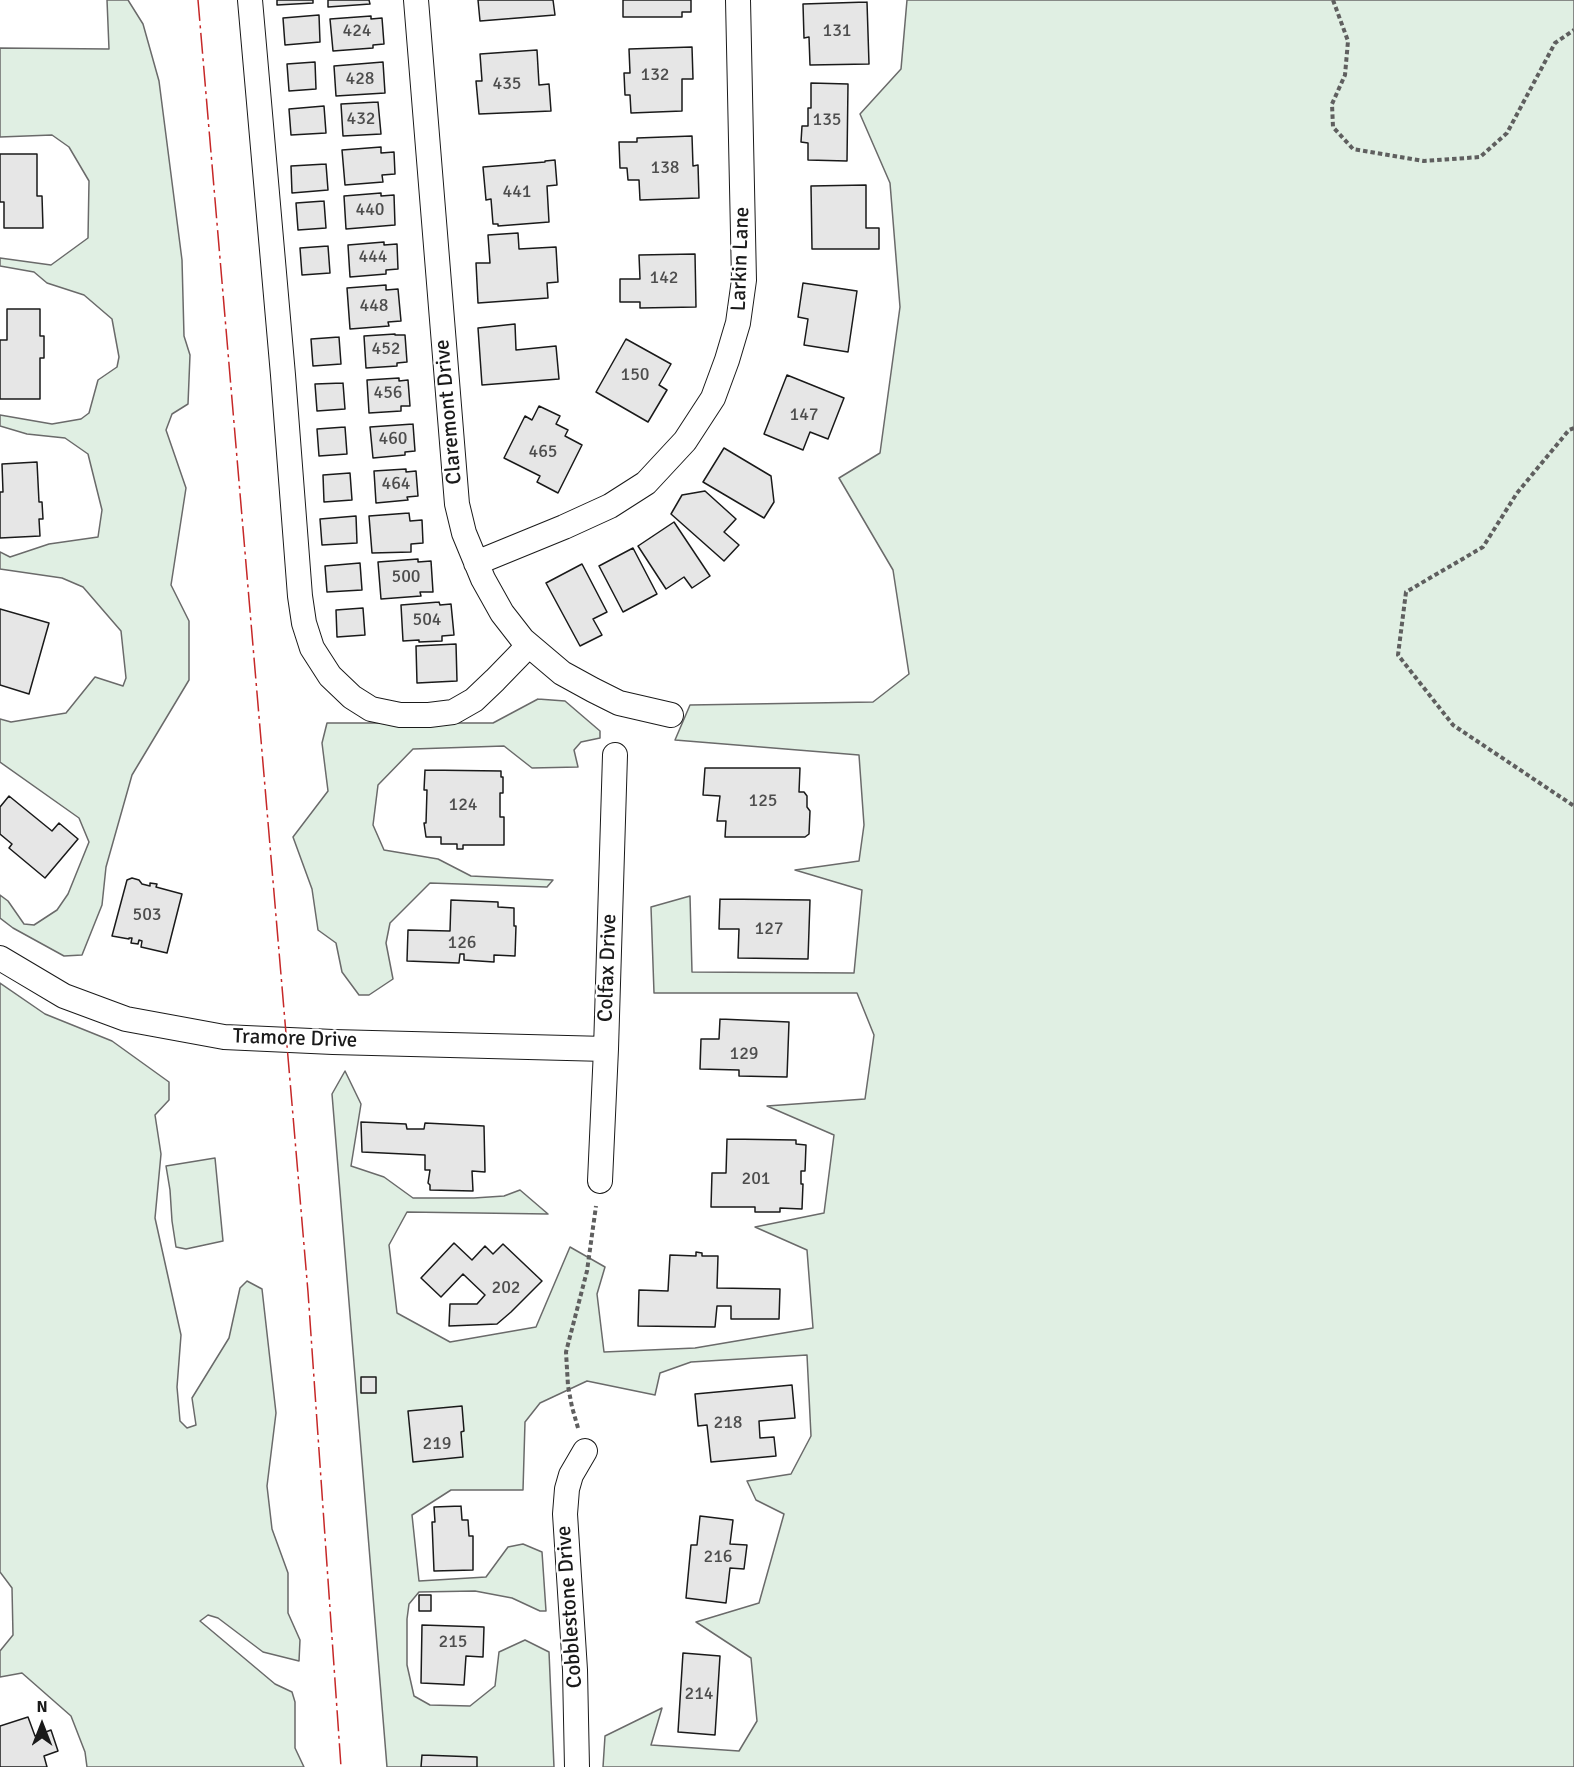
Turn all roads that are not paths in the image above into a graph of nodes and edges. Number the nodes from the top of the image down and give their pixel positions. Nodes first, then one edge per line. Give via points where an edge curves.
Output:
1 (250, 0) edge
2 (416, 0) edge
3 (738, 0) edge
4 (476, 562) junction
5 (529, 645) junction
6 (671, 715) dead end
7 (615, 754) dead end
8 (0, 958) edge
9 (606, 1049) junction
10 (600, 1180) road end
11 (585, 1451) road end
12 (577, 1767) edge

1 - 5 street via 300,596 312,648 330,676 352,697 371,708 400,715 429,715 453,712 474,700
2 - 4 street, Claremont Drive via 457,504
3 - 4 street, Larkin Lane via 744,280 738,323 712,398 685,441 646,483 610,506
4 - 5 street, Claremont Drive via 502,613
5 - 6 street, Claremont Drive via 562,673 619,703
7 - 9 street, Colfax Drive
8 - 9 street, Tramore Drive via 64,996 126,1019 224,1037
9 - 10 street, Colfax Drive
11 - 12 street, Cobblestone Drive via 571,1475 565,1514

